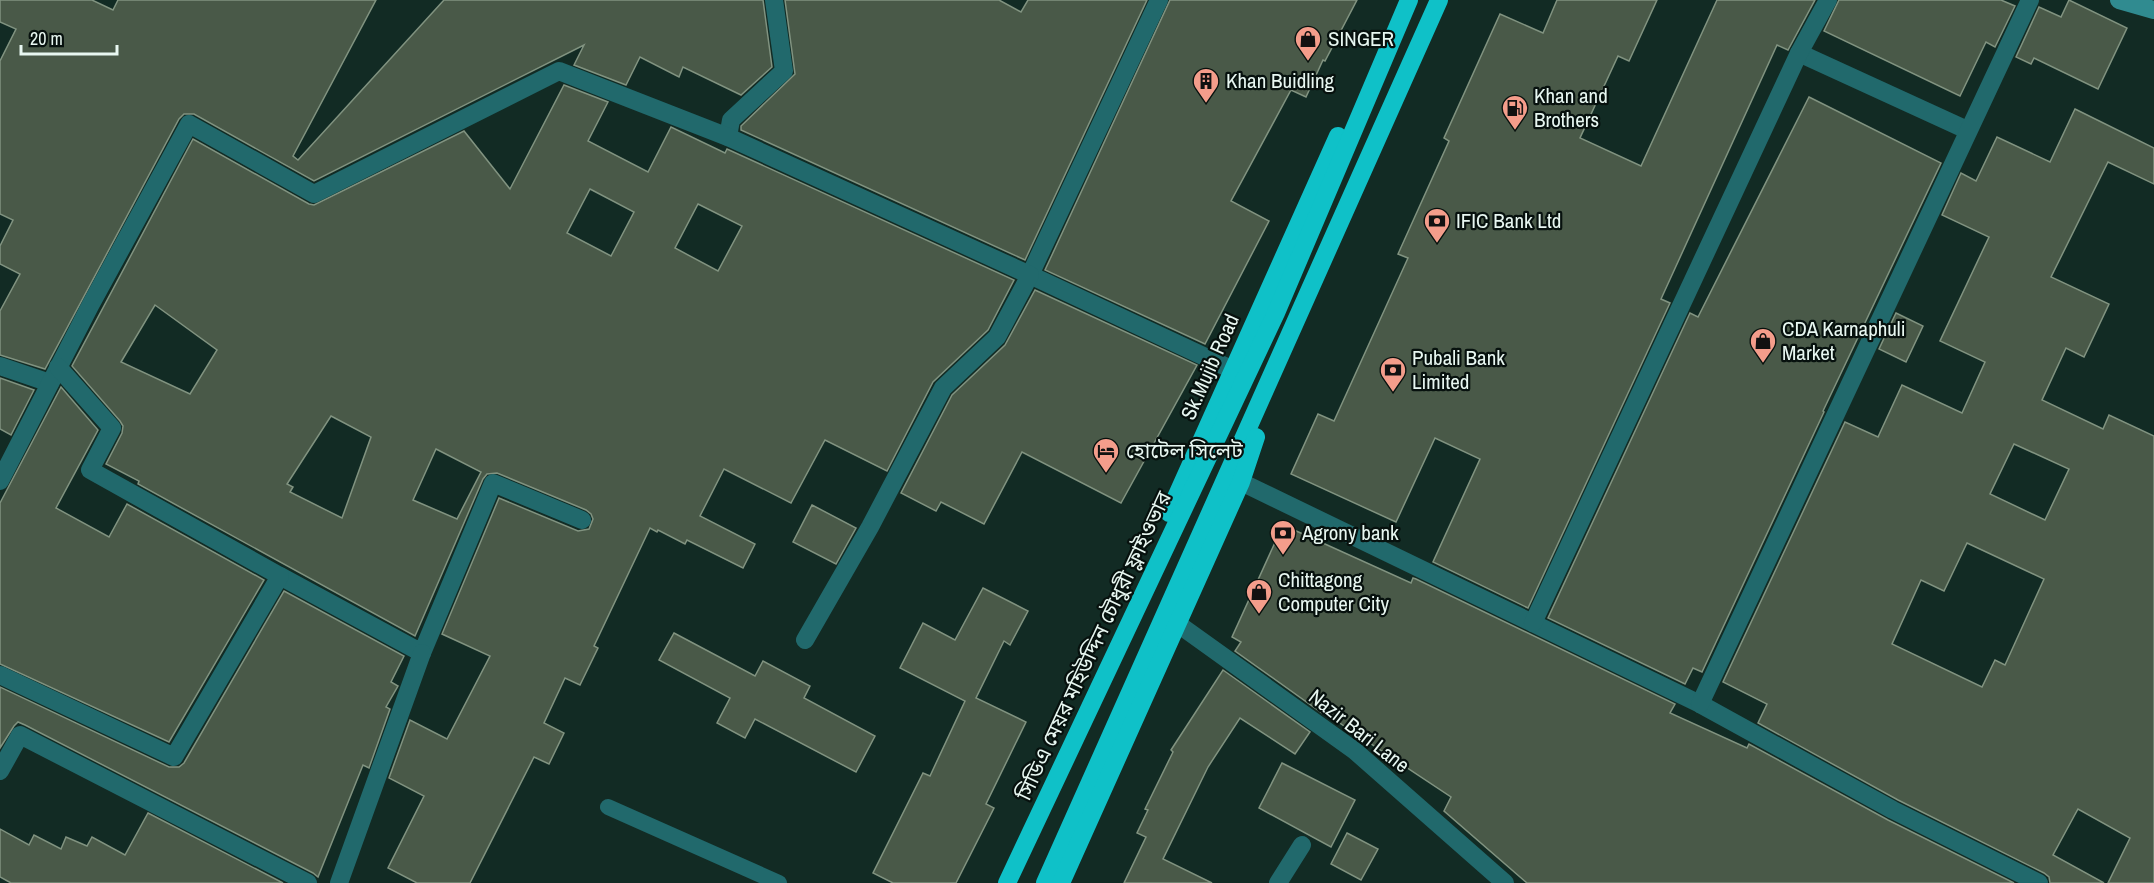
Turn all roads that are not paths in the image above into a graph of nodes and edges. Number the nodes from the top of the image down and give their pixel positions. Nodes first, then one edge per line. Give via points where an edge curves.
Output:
1 (774, 0) edge
2 (1160, 0) edge
3 (1398, 0) edge
4 (1409, 0) edge
5 (1439, 0) edge
6 (1452, 0) edge
7 (1828, 0) edge
8 (2030, 0) edge
9 (2120, 0) edge
10 (2154, 10) edge
11 (1799, 54) junction
12 (1967, 130) junction
13 (728, 137) junction
14 (1030, 275) junction
15 (0, 366) edge
16 (1233, 370) junction
17 (54, 375) junction
18 (0, 481) edge
19 (1241, 482) junction
20 (582, 520) dead end
21 (280, 576) junction
22 (1533, 623) junction
23 (1178, 624) junction
24 (805, 640) dead end
25 (422, 653) junction
26 (0, 675) edge
27 (1700, 704) junction
28 (0, 771) edge
29 (609, 807) dead end
30 (1302, 845) dead end
31 (308, 883) edge
32 (339, 883) edge
33 (779, 883) edge
34 (1000, 883) edge
35 (1006, 883) edge
36 (1045, 883) edge
37 (1061, 883) edge
38 (1278, 883) edge
39 (1504, 883) edge
40 (2039, 883) edge

1 - 13 street via 784,71 731,120
2 - 14 street
3 - 16 highway, Sk.Mujib Road
4 - 35 highway, সিডিএ মেয়র মহিউদ্দিন চৌধুরী ফ্লাইওভার via 1276,313
5 - 36 highway
6 - 19 highway via 1256,436
7 - 11 street
8 - 12 street
9 - 10 main road
11 - 12 street
11 - 22 street
12 - 27 street
13 - 14 street
13 - 17 street via 558,71 315,194 189,124
14 - 16 street
14 - 24 street via 997,338 943,388
15 - 17 street
16 - 34 highway, Sk.Mujib Road
17 - 18 street
17 - 21 street via 112,428 90,470
19 - 22 street
19 - 23 highway
20 - 25 street via 494,483
21 - 25 street
21 - 26 street via 174,757
22 - 27 street
23 - 37 highway
23 - 39 street, Nazir Bari Lane via 1354,751
25 - 32 street
27 - 40 street via 1893,810
28 - 31 street via 20,735
29 - 33 lane
30 - 38 street

